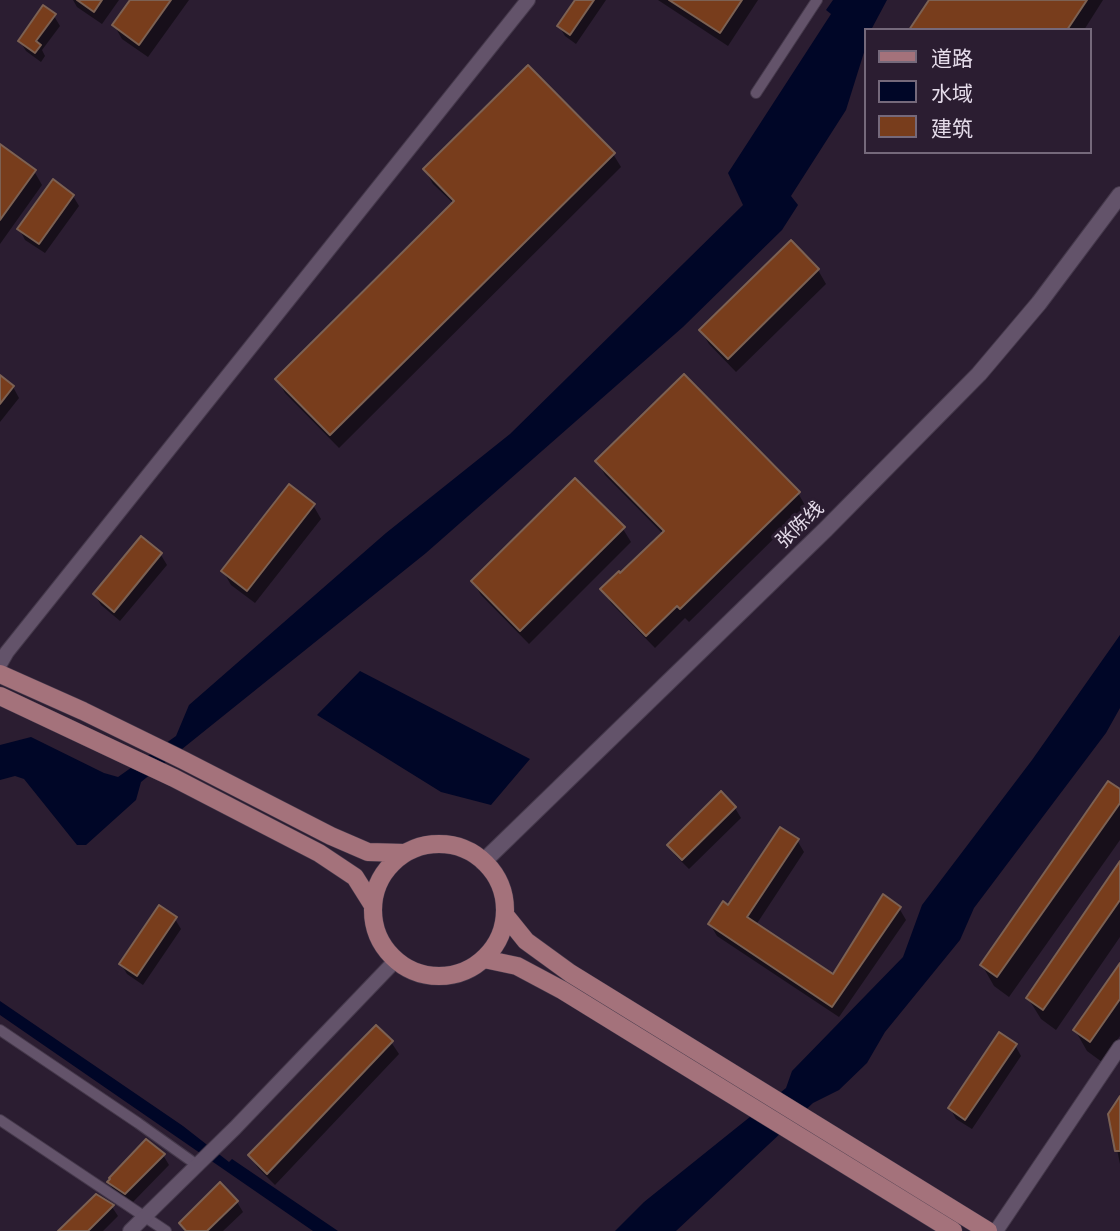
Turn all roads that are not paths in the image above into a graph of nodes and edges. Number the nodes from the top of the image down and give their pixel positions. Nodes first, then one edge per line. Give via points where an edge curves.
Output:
1 (528, 0) edge
2 (817, 0) edge
3 (756, 93) dead end
4 (1120, 195) edge
5 (0, 664) edge
6 (0, 674) edge
7 (0, 696) edge
8 (405, 853) junction
9 (483, 862) junction
10 (372, 904) junction
11 (505, 915) junction
12 (484, 959) junction
13 (395, 961) junction
14 (0, 1030) edge
15 (1120, 1046) edge
16 (0, 1120) edge
17 (197, 1165) junction
18 (145, 1216) junction
19 (130, 1231) edge
20 (166, 1231) edge
21 (953, 1231) edge
22 (988, 1231) edge
23 (996, 1231) edge

1 - 5 street
2 - 3 street
4 - 9 main road, 张陈线 via 979,374
6 - 8 main road via 331,836 368,852
7 - 10 main road via 319,853 355,877
8 - 9 main road via 419,846 455,845
8 - 10 main road via 378,882
9 - 11 main road via 501,887
10 - 13 main road via 375,932
11 - 12 main road via 498,941
11 - 22 main road via 526,941 570,973
12 - 13 main road via 465,971 442,977 410,971
12 - 21 main road via 540,977
13 - 17 street
14 - 17 street
15 - 23 street
16 - 18 street
17 - 18 street
18 - 19 street
18 - 20 street

